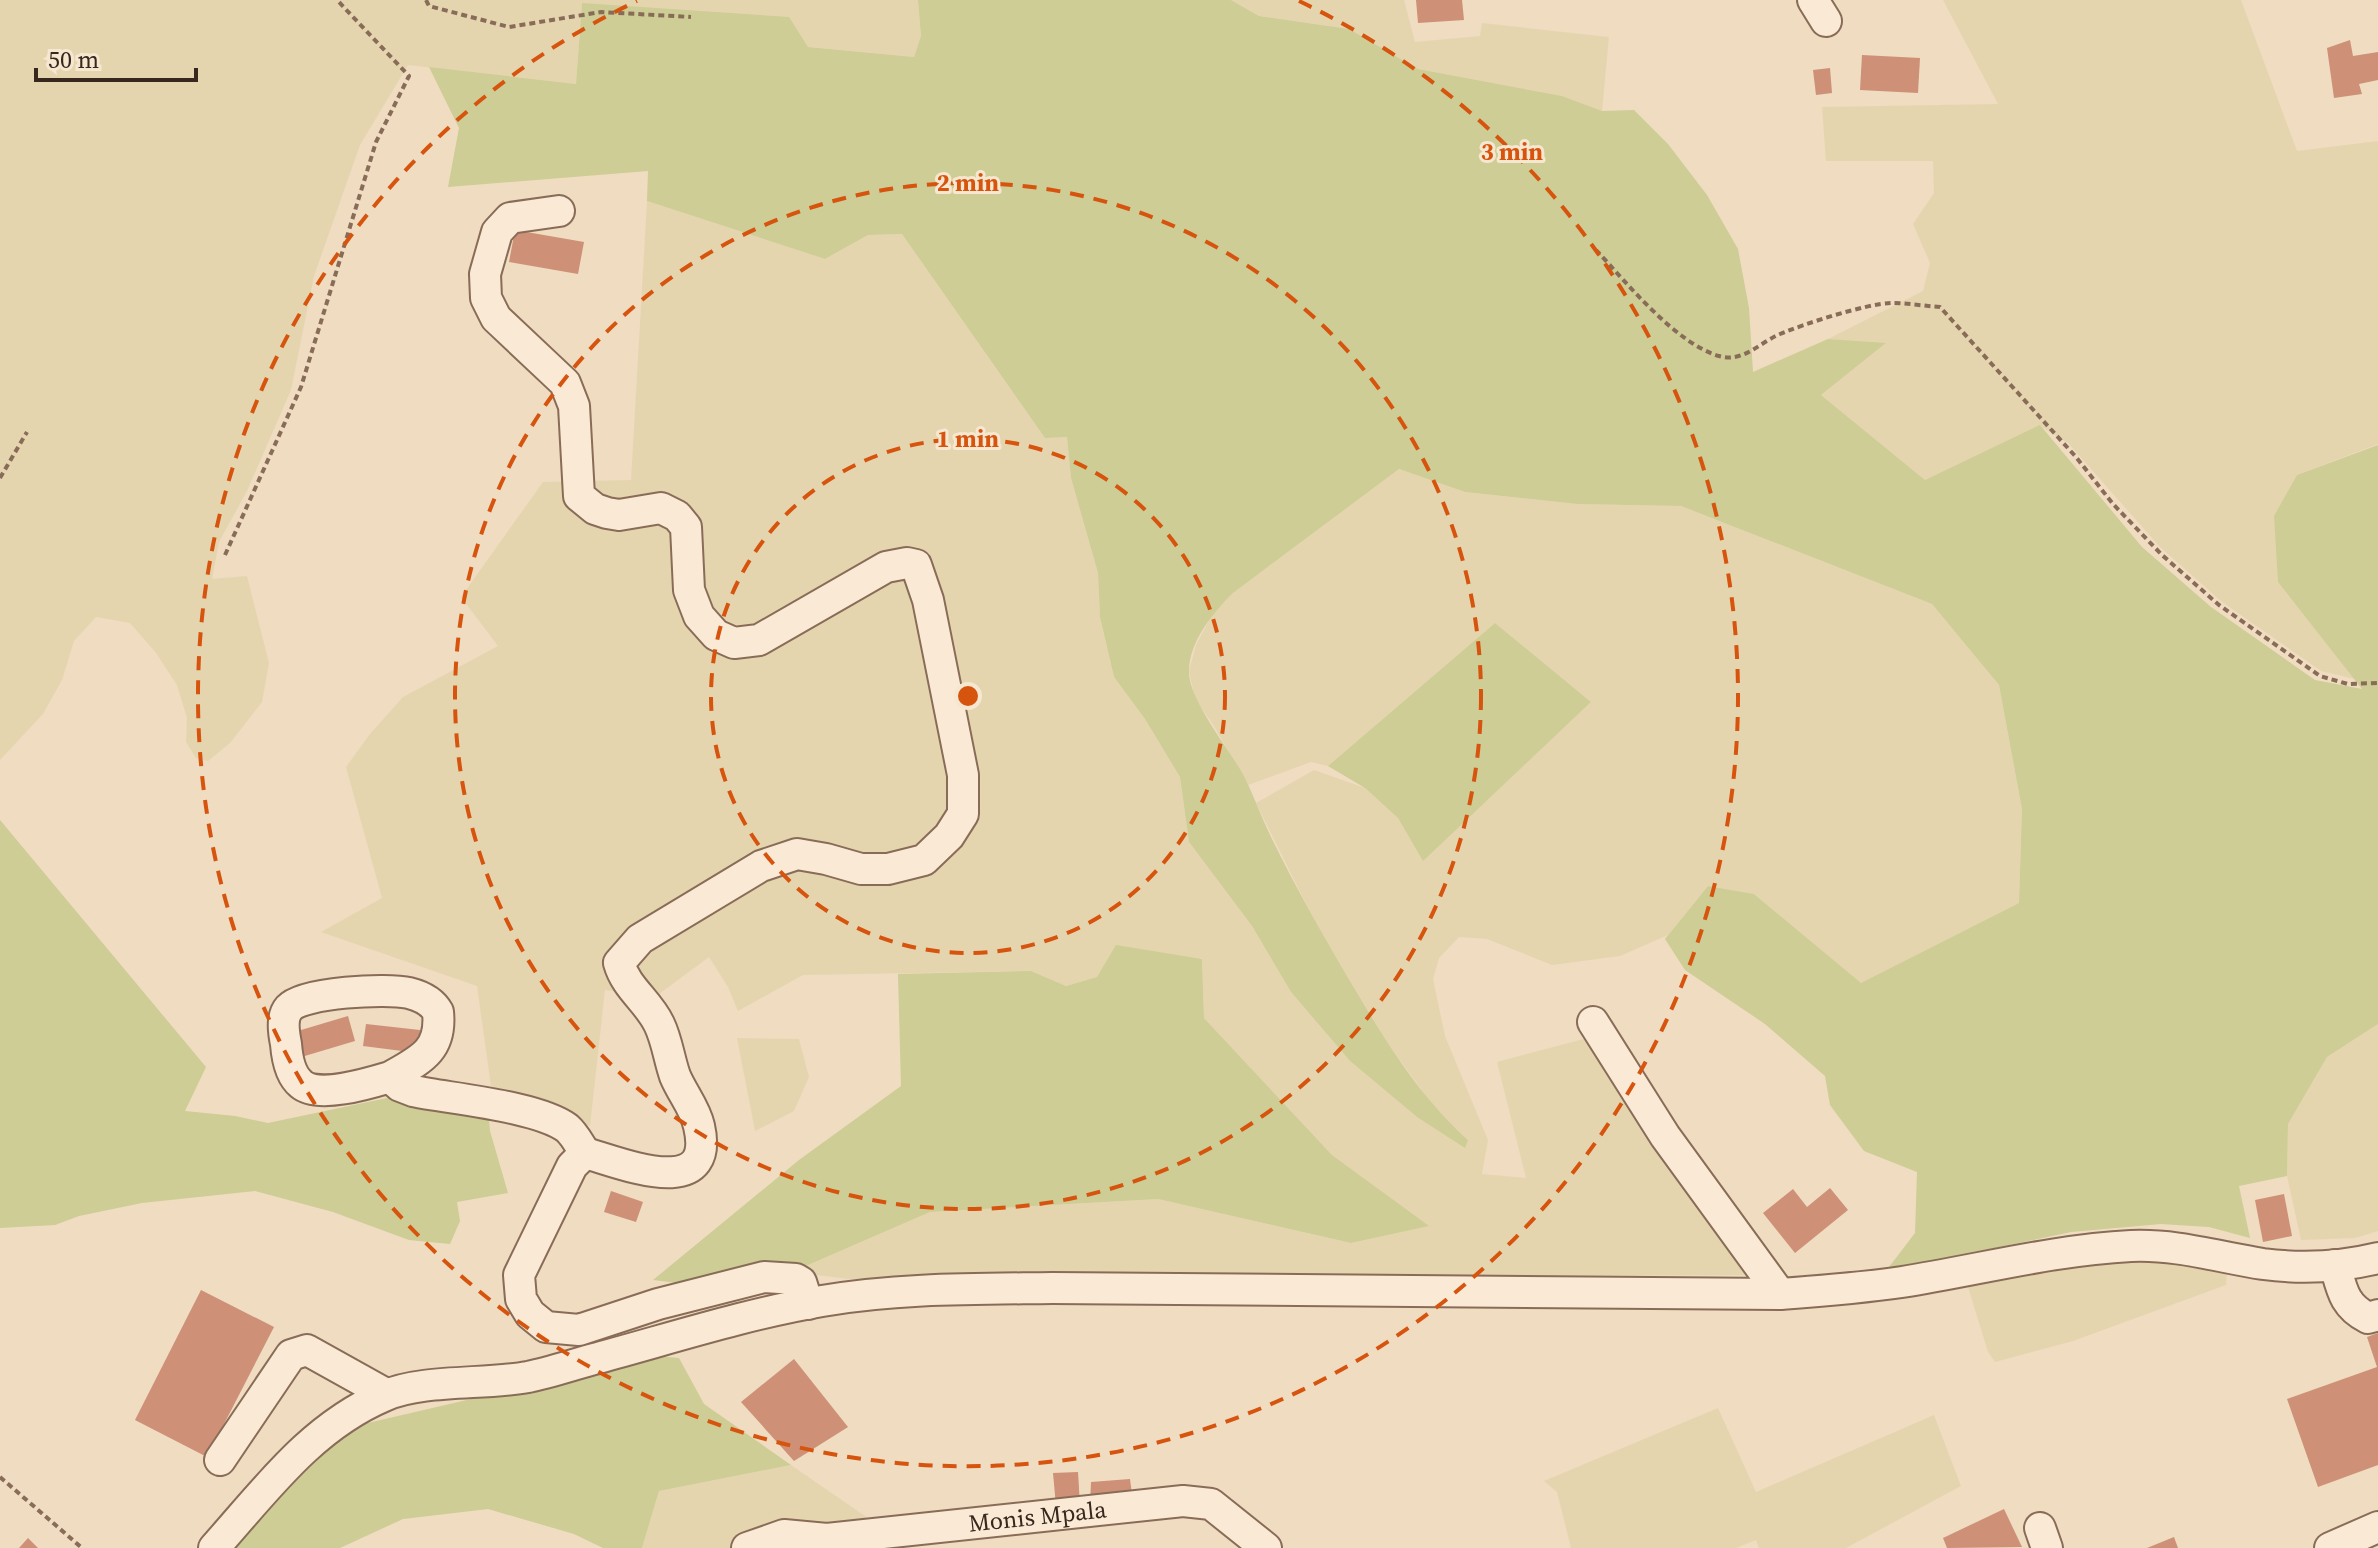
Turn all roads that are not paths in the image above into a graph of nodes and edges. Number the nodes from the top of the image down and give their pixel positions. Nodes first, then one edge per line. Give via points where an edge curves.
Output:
1 (559, 211) dead end
2 (1593, 1022) dead end
3 (390, 1077) junction
4 (585, 1153) junction
5 (2378, 1258) edge
6 (2335, 1265) junction
7 (1780, 1294) junction
8 (808, 1304) junction
9 (2378, 1315) edge
10 (386, 1394) junction
11 (220, 1460) dead end
12 (2378, 1527) edge
13 (214, 1548) edge
14 (747, 1548) edge
15 (1266, 1548) edge
16 (2330, 1548) edge

1 - 4 street via 510,218 497,232 485,274 486,298 496,318 565,383 574,406 579,496 607,513 661,508 677,516 686,527 689,590 699,616 716,635 734,643 759,640 886,567 916,565 928,600 963,775 963,814 924,860 861,869 797,854 761,866 626,952 619,963 623,976 660,1026 676,1078 695,1113 698,1154 689,1167 670,1173
2 - 7 street via 1665,1136
3 - 3 street via 426,1054 438,1037 438,1012 429,1001 411,993 382,991 311,998 289,1008 285,1043 292,1071 304,1086 349,1088
3 - 4 street via 413,1091 556,1122 574,1135
4 - 8 street via 572,1166 519,1275 521,1299 546,1327 579,1330 764,1277 801,1282
5 - 6 street
6 - 7 street via 2272,1265 2187,1248 2133,1246 1878,1285
6 - 9 street via 2343,1295 2354,1311 2368,1318
7 - 8 street via 1052,1288 901,1292
8 - 10 street via 527,1377
10 - 11 street via 307,1350 291,1355
10 - 13 street via 311,1440
12 - 16 street
14 - 15 street, Monis Mpala via 784,1535 827,1539 1183,1501 1211,1504

